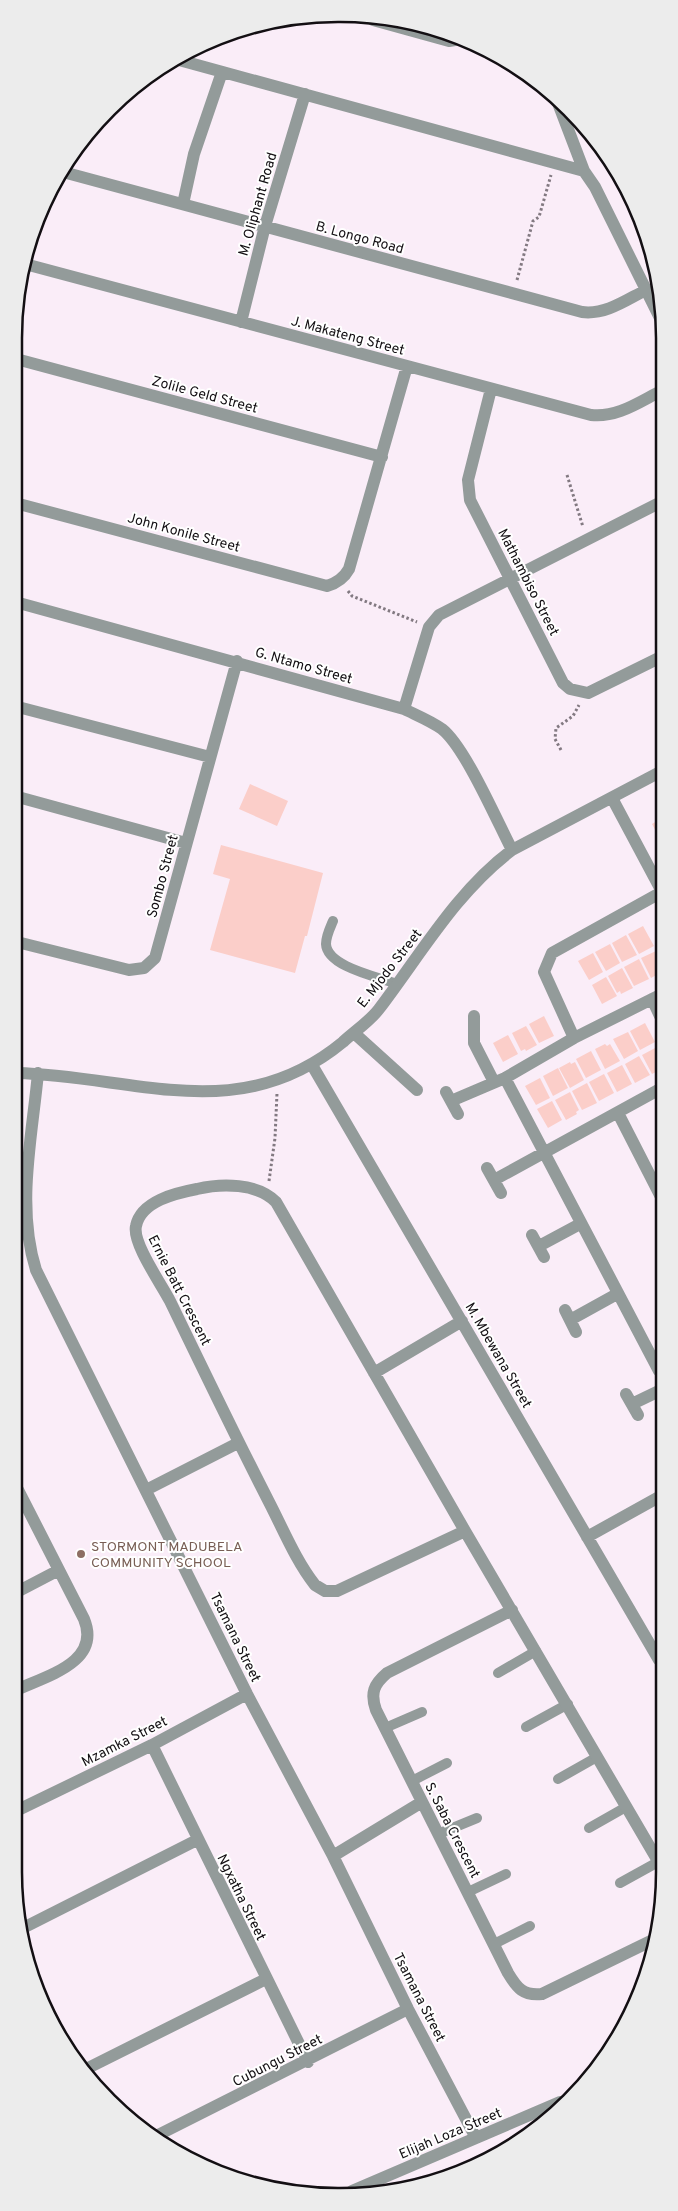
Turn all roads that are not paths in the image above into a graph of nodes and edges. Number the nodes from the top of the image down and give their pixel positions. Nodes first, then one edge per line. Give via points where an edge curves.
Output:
1 (418, 32) edge
2 (432, 36) edge
3 (186, 62) edge
4 (222, 72) junction
5 (305, 94) junction
6 (562, 114) edge
7 (584, 170) junction
8 (69, 174) edge
9 (182, 204) junction
10 (265, 226) junction
11 (31, 266) edge
12 (646, 290) junction
13 (654, 306) edge
14 (241, 322) junction
15 (23, 361) edge
16 (407, 366) junction
17 (491, 389) junction
18 (656, 393) edge
19 (382, 457) junction
20 (23, 505) edge
21 (656, 505) edge
22 (511, 578) junction
23 (23, 603) edge
24 (656, 659) edge
25 (237, 661) junction
26 (23, 708) edge
27 (404, 709) junction
28 (210, 757) junction
29 (656, 774) edge
30 (23, 798) edge
31 (612, 798) junction
32 (186, 843) junction
33 (512, 850) junction
34 (656, 880) edge
35 (656, 895) edge
36 (333, 921) dead end
37 (23, 944) edge
38 (398, 984) junction
39 (656, 997) edge
40 (474, 1016) dead end
41 (354, 1032) junction
42 (574, 1038) junction
43 (312, 1065) junction
44 (23, 1073) edge
45 (38, 1073) junction
46 (499, 1080) junction
47 (417, 1090) dead end
48 (656, 1091) edge
49 (618, 1113) junction
50 (458, 1114) dead end
51 (545, 1153) junction
52 (487, 1168) dead end
53 (494, 1180) junction
54 (656, 1187) edge
55 (501, 1192) dead end
56 (23, 1194) edge
57 (23, 1219) edge
58 (580, 1224) junction
59 (538, 1246) dead end
60 (617, 1294) junction
61 (462, 1321) junction
62 (576, 1332) dead end
63 (656, 1366) edge
64 (374, 1373) junction
65 (656, 1392) edge
66 (632, 1405) dead end
67 (238, 1443) junction
68 (146, 1490) junction
69 (656, 1499) edge
70 (23, 1500) edge
71 (465, 1531) junction
72 (587, 1537) junction
73 (59, 1570) junction
74 (23, 1588) edge
75 (512, 1610) junction
76 (536, 1651) junction
77 (656, 1657) edge
78 (498, 1673) dead end
79 (23, 1686) edge
80 (247, 1694) junction
81 (568, 1704) junction
82 (422, 1712) dead end
83 (526, 1727) dead end
84 (385, 1728) junction
85 (152, 1744) junction
86 (598, 1757) junction
87 (447, 1763) dead end
88 (558, 1779) dead end
89 (412, 1781) junction
90 (422, 1802) junction
91 (626, 1807) junction
92 (23, 1808) edge
93 (477, 1818) dead end
94 (589, 1828) dead end
95 (438, 1834) junction
96 (197, 1840) junction
97 (333, 1856) junction
98 (656, 1858) edge
99 (656, 1862) edge
100 (506, 1874) dead end
101 (620, 1883) dead end
102 (468, 1892) junction
103 (27, 1926) edge
104 (530, 1926) dead end
105 (647, 1943) edge
106 (494, 1944) junction
107 (266, 1979) junction
108 (408, 2009) junction
109 (308, 2062) junction
110 (90, 2067) edge
111 (554, 2105) edge
112 (161, 2134) edge
113 (476, 2138) junction
114 (359, 2188) edge

1 - 2 street
3 - 4 street
4 - 5 street
4 - 9 street via 194,154
5 - 7 street
5 - 10 street, M. Oliphant Road
6 - 7 street
7 - 12 street
8 - 9 street, B. Longo Road
9 - 10 street, B. Longo Road
10 - 12 street, B. Longo Road via 594,314
10 - 14 street, M. Oliphant Road
11 - 14 street, J. Makateng Street
12 - 13 street
14 - 16 street, J. Makateng Street
15 - 19 street, Zolile Geld Street
16 - 17 street, J. Makateng Street
16 - 19 street
17 - 18 street, J. Makateng Street via 603,416 616,414
17 - 22 street, Mathambiso Street via 468,490 470,500
19 - 20 street, John Konile Street via 349,569 340,580 327,586
21 - 22 street
22 - 24 street, Mathambiso Street via 563,683 570,689 588,693
22 - 27 street via 439,615 429,627
23 - 25 street, G. Ntamo Street
25 - 27 street, G. Ntamo Street
25 - 28 street, Sombo Street
26 - 28 street
27 - 33 street, G. Ntamo Street via 450,737
28 - 32 street, Sombo Street
29 - 31 street, E. Mjodo Street
30 - 32 street
31 - 33 street, E. Mjodo Street
31 - 34 street
32 - 37 street, Sombo Street via 158,951 144,968 116,968
33 - 38 street, E. Mjodo Street via 489,867 462,897
35 - 42 street via 552,953 547,961 544,972
36 - 38 lane via 326,944 331,956 342,965
38 - 41 street, E. Mjodo Street via 376,1014
39 - 42 street
40 - 46 street via 474,1043
41 - 43 street, E. Mjodo Street
41 - 47 street
42 - 46 street
43 - 45 street, E. Mjodo Street via 281,1079 240,1090 209,1092 145,1088
43 - 61 street, M. Mbewana Street
44 - 45 street, E. Mjodo Street
45 - 56 street, Tsamana Street
46 - 50 street via 449,1096
46 - 51 street
48 - 49 street
49 - 51 street
49 - 54 street
51 - 53 street
51 - 58 street
52 - 53 street
53 - 55 street
57 - 68 street, Tsamana Street via 43,1286
58 - 59 street
58 - 60 street
60 - 62 street via 567,1315
60 - 63 street
61 - 64 street
61 - 72 street, M. Mbewana Street
64 - 67 street, Ernie Batt Crescent via 291,1225 267,1194 234,1186 211,1186 163,1199 142,1214 136,1227 136,1237
64 - 71 street
65 - 66 street
67 - 68 street
67 - 71 street, Ernie Batt Crescent via 312,1581 321,1590 338,1591
68 - 80 street, Tsamana Street
69 - 72 street
70 - 73 street
71 - 75 street
72 - 77 street, M. Mbewana Street
73 - 74 street
73 - 79 street via 88,1628 87,1648 76,1660
75 - 76 street
75 - 84 street, S. Saba Crescent via 377,1681 372,1695
76 - 78 lane
76 - 81 street
80 - 85 street, Mzamka Street
80 - 97 street, Tsamana Street
81 - 83 lane
81 - 86 street
82 - 84 lane
84 - 89 street, S. Saba Crescent
85 - 92 street, Mzamka Street
85 - 96 street, Ngxatha Street
86 - 88 lane
86 - 91 street
87 - 89 lane
89 - 90 street, S. Saba Crescent
90 - 95 street, S. Saba Crescent
90 - 97 street
91 - 94 lane
91 - 98 street
93 - 95 lane
95 - 102 street, S. Saba Crescent
96 - 103 street
96 - 107 street, Ngxatha Street
97 - 108 street, Tsamana Street
99 - 101 lane
100 - 102 lane
102 - 106 street, S. Saba Crescent
104 - 106 lane
105 - 106 street, S. Saba Crescent via 542,1994 533,1995 526,1994 515,1985
107 - 109 street, Ngxatha Street
107 - 110 street
108 - 109 street, Cubungu Street
108 - 113 street, Tsamana Street
109 - 112 street, Cubungu Street
111 - 113 street, Elijah Loza Street
113 - 114 street, Elijah Loza Street

